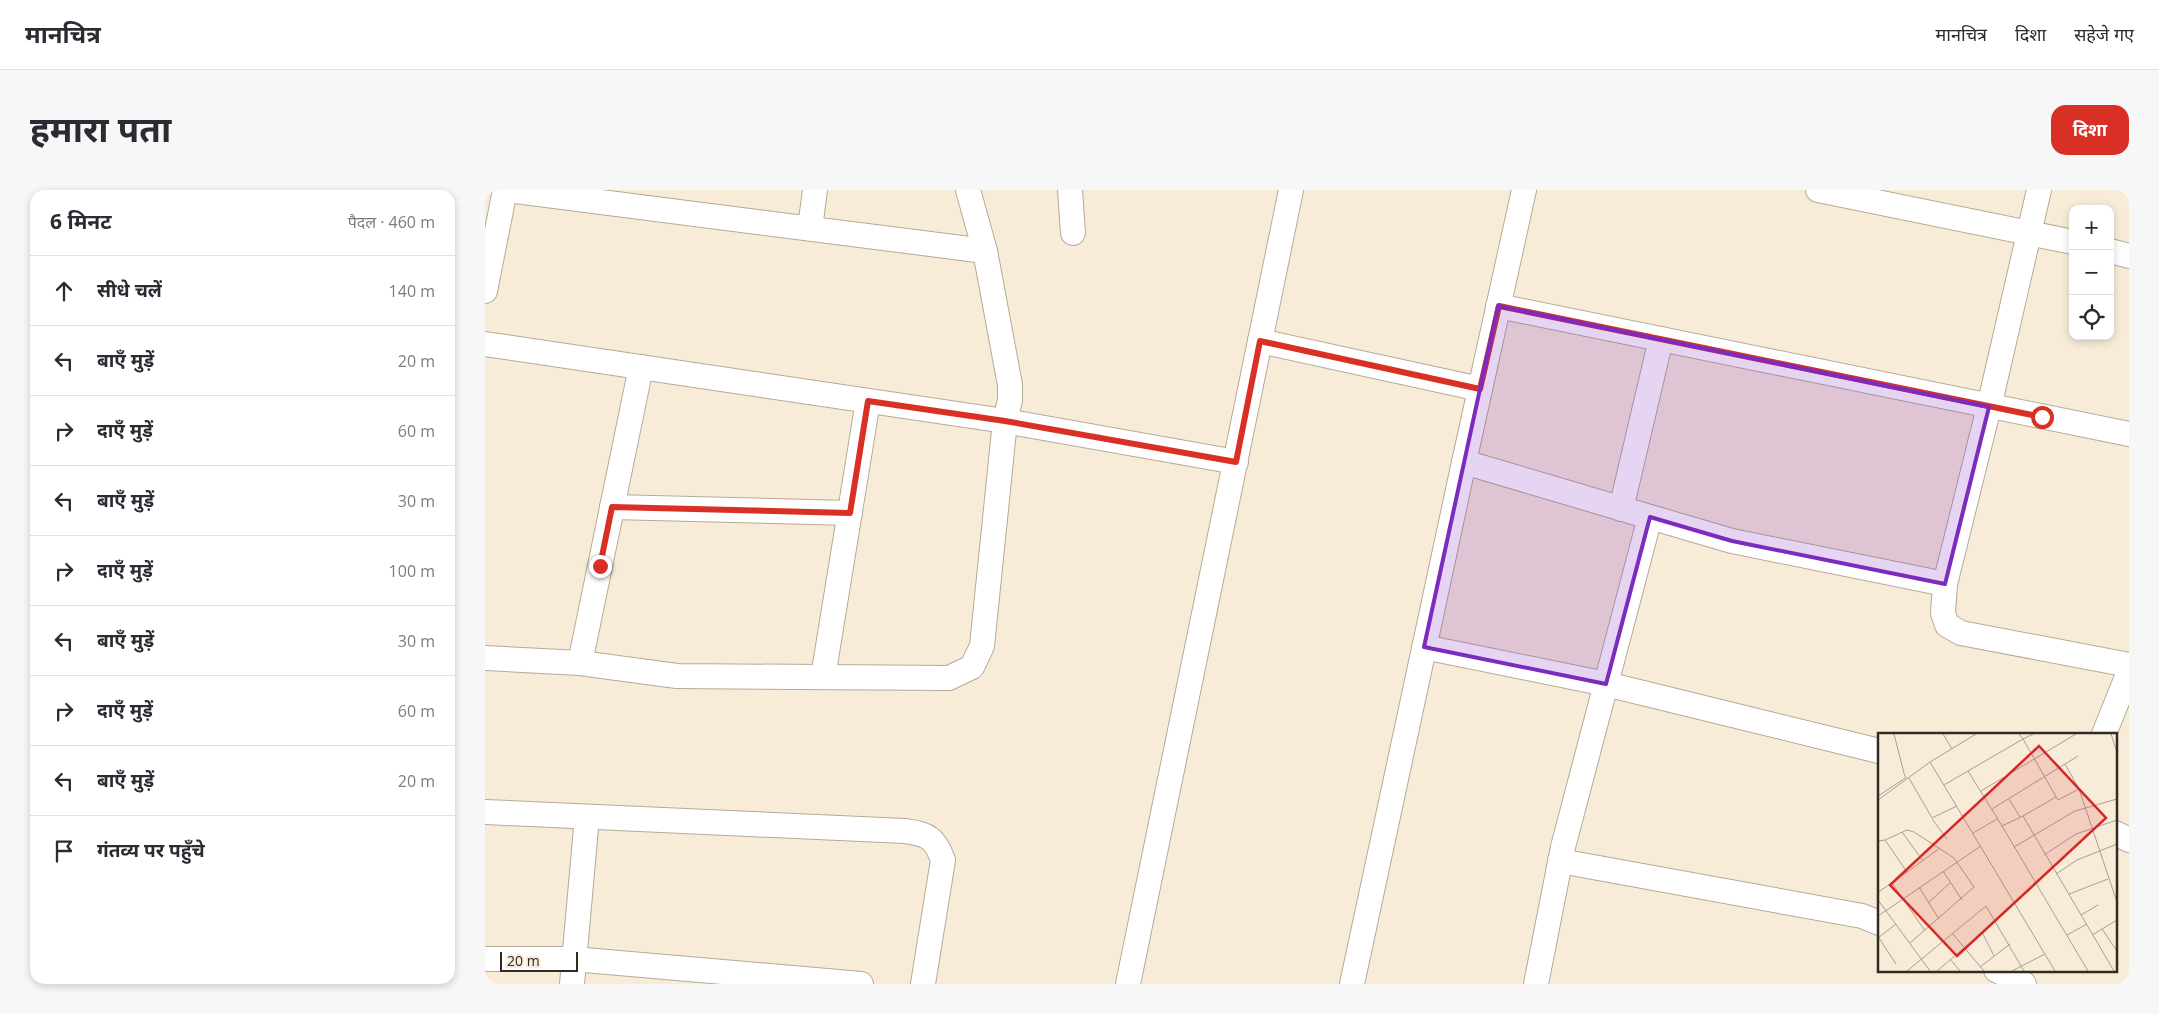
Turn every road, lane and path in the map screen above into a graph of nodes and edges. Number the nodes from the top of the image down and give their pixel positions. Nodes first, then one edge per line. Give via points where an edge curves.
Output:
1 (506, 190) edge
2 (815, 190) edge
3 (968, 190) edge
4 (1070, 190) edge
5 (1291, 190) edge
6 (1524, 190) edge
7 (1818, 190) edge
8 (2039, 190) edge
9 (658, 200) edge
10 (810, 228) junction
11 (2029, 232) junction
12 (1073, 233) dead end
13 (2069, 241) edge
14 (985, 251) junction
15 (2114, 252) edge
16 (2129, 256) edge
17 (485, 291) edge
18 (1499, 306) junction
19 (1661, 339) junction
20 (1260, 341) junction
21 (485, 344) edge
22 (641, 368) junction
23 (1480, 389) junction
24 (868, 401) junction
25 (1989, 407) junction
26 (1005, 421) junction
27 (2129, 434) edge
28 (1236, 462) junction
29 (1464, 462) junction
30 (612, 507) junction
31 (1621, 509) junction
32 (850, 513) junction
33 (1650, 517) junction
34 (1945, 584) junction
35 (1424, 647) junction
36 (485, 658) edge
37 (580, 663) junction
38 (2129, 666) edge
39 (2129, 672) edge
40 (823, 677) junction
41 (1606, 684) junction
42 (2104, 733) edge
43 (1878, 751) edge
44 (485, 812) edge
45 (587, 817) junction
46 (2117, 834) edge
47 (2129, 840) edge
48 (1560, 861) junction
49 (1878, 923) edge
50 (485, 959) edge
51 (573, 959) junction
52 (1995, 972) edge
53 (2000, 972) edge
54 (764, 980) edge
55 (572, 984) edge
56 (861, 984) edge
57 (923, 984) edge
58 (1128, 984) edge
59 (1352, 984) edge
60 (1536, 984) edge
61 (1990, 984) edge
62 (2024, 984) edge

1 - 9 street
1 - 17 street
2 - 10 street
3 - 14 street
4 - 12 street
5 - 20 street
6 - 18 street
7 - 11 street
8 - 11 street
9 - 10 street
10 - 14 street
11 - 13 street
11 - 25 street
14 - 26 street via 1010,384
15 - 16 street
18 - 19 street
18 - 23 street
19 - 25 street
19 - 31 street
20 - 23 street
20 - 28 street
21 - 22 street
22 - 24 street
22 - 30 street
23 - 29 street
24 - 26 street
24 - 32 street
25 - 27 street
25 - 34 street
26 - 28 street
26 - 40 street via 982,646 972,667 949,678
28 - 58 street
29 - 31 street
29 - 35 street
30 - 32 street
30 - 37 street
31 - 33 street
32 - 40 street
33 - 34 street via 1732,541
33 - 41 street
34 - 38 street via 1943,613 1947,625 1961,633
35 - 41 street
35 - 59 street
36 - 37 street
37 - 40 street via 677,676
39 - 42 street
41 - 43 street
41 - 48 street
44 - 45 street
45 - 51 street
45 - 57 street via 924,834 937,845 943,860
46 - 47 street
48 - 49 street via 1862,916
48 - 60 street
50 - 51 street
51 - 54 street
51 - 55 street
52 - 61 street
53 - 62 street
54 - 56 street

